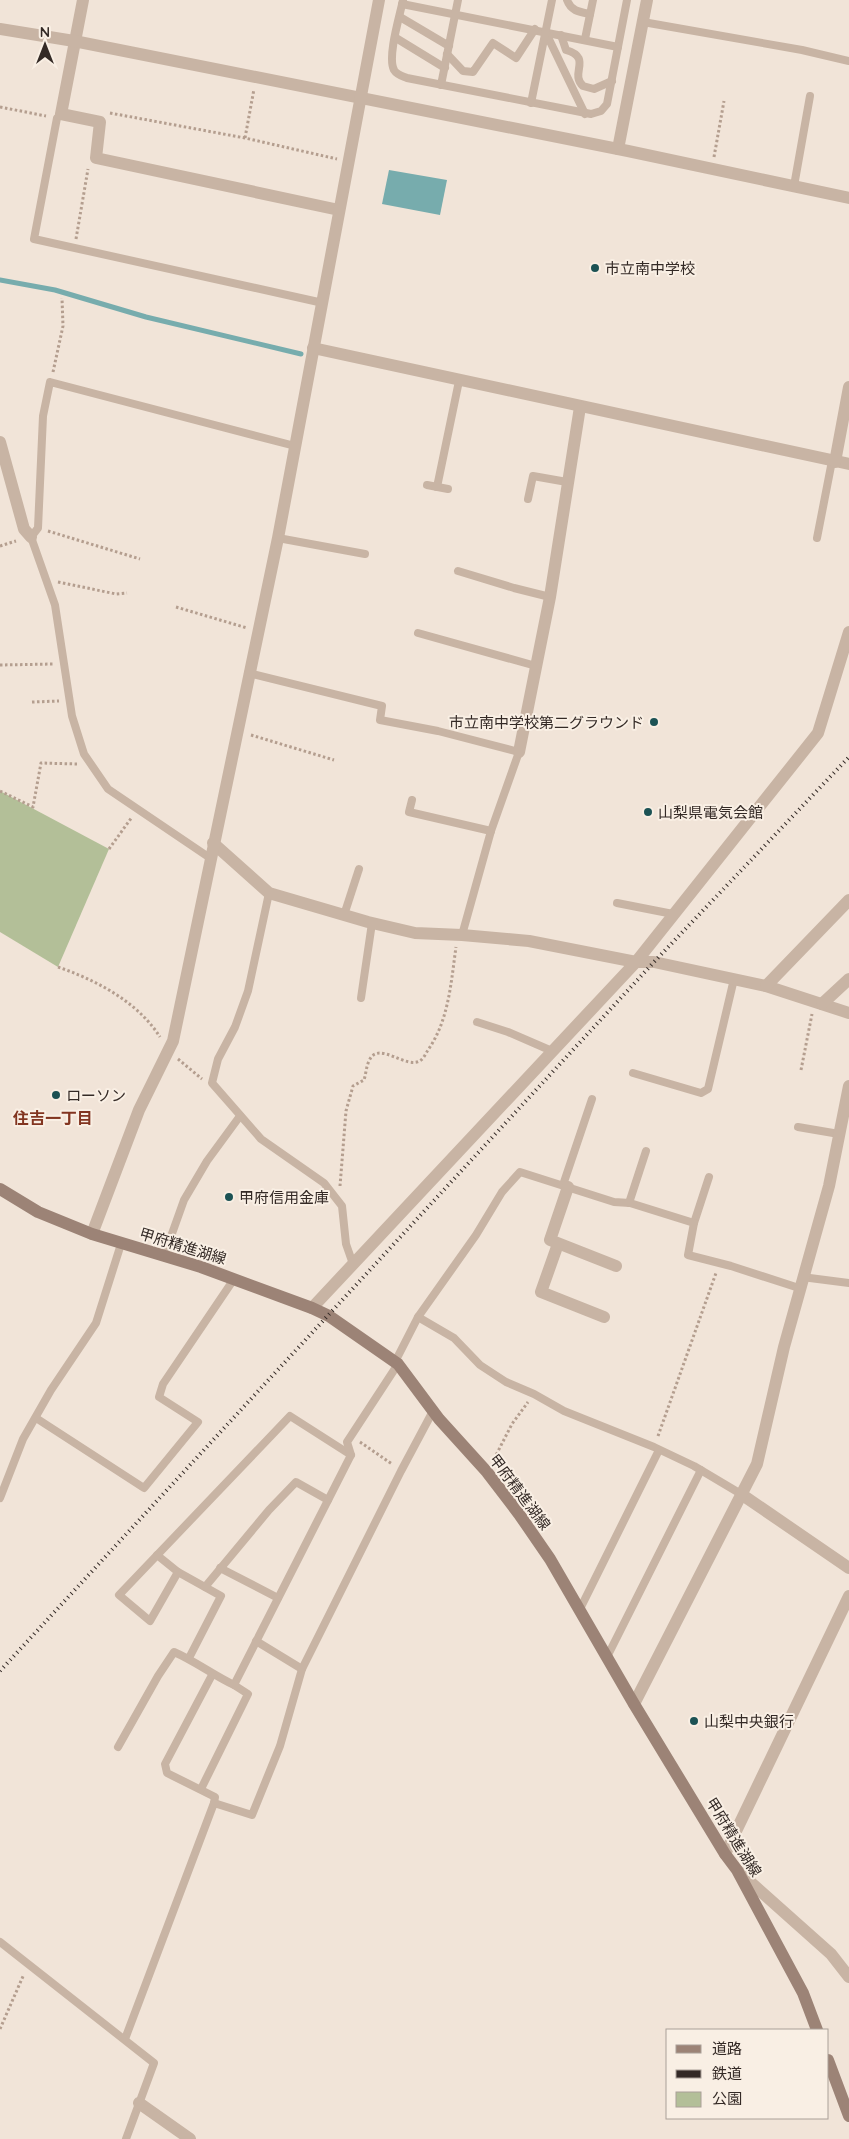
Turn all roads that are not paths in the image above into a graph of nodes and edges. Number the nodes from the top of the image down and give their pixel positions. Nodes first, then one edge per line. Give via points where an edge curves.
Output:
1 (83, 0) edge
2 (379, 0) edge
3 (458, 0) edge
4 (552, 0) edge
5 (567, 0) edge
6 (592, 0) edge
7 (627, 0) edge
8 (647, 0) edge
9 (402, 2) edge
10 (455, 14) junction
11 (590, 14) junction
12 (400, 17) junction
13 (642, 22) junction
14 (0, 29) edge
15 (535, 30) junction
16 (545, 31) junction
17 (561, 35) junction
18 (396, 38) junction
19 (585, 39) junction
20 (74, 41) junction
21 (618, 47) junction
22 (448, 50) junction
23 (849, 61) edge
24 (445, 68) junction
25 (612, 81) junction
26 (441, 85) junction
27 (810, 96) dead end
28 (360, 98) junction
29 (530, 103) junction
30 (585, 114) junction
31 (59, 116) junction
32 (618, 149) junction
33 (794, 186) junction
34 (849, 198) edge
35 (339, 210) junction
36 (323, 303) junction
37 (313, 348) junction
38 (459, 381) junction
39 (849, 387) edge
40 (580, 407) junction
41 (0, 442) edge
42 (295, 446) junction
43 (833, 461) junction
44 (849, 464) edge
45 (3, 472) edge
46 (567, 482) junction
47 (428, 485) dead end
48 (437, 487) junction
49 (448, 489) dead end
50 (528, 499) dead end
51 (34, 533) junction
52 (278, 538) junction
53 (817, 538) dead end
54 (365, 554) dead end
55 (458, 570) dead end
56 (550, 597) junction
57 (849, 632) edge
58 (418, 633) dead end
59 (536, 666) junction
60 (248, 673) junction
61 (519, 752) junction
62 (412, 800) dead end
63 (492, 831) junction
64 (213, 843) junction
65 (210, 858) junction
66 (359, 869) dead end
67 (269, 893) junction
68 (849, 900) edge
69 (617, 903) dead end
70 (674, 914) junction
71 (344, 915) junction
72 (372, 923) junction
73 (460, 935) junction
74 (636, 962) junction
75 (734, 979) junction
76 (849, 979) edge
77 (766, 986) junction
78 (361, 998) dead end
79 (818, 1003) junction
80 (849, 1014) edge
81 (477, 1022) dead end
82 (552, 1051) junction
83 (633, 1073) dead end
84 (849, 1086) edge
85 (592, 1099) dead end
86 (240, 1116) junction
87 (798, 1127) dead end
88 (839, 1134) junction
89 (646, 1151) dead end
90 (709, 1177) dead end
91 (565, 1186) junction
92 (0, 1189) edge
93 (629, 1203) junction
94 (694, 1223) junction
95 (92, 1234) junction
96 (121, 1244) junction
97 (558, 1244) junction
98 (164, 1256) junction
99 (353, 1264) junction
100 (616, 1266) dead end
101 (234, 1279) junction
102 (801, 1282) junction
103 (849, 1283) edge
104 (312, 1308) junction
105 (418, 1316) junction
106 (604, 1317) dead end
107 (397, 1363) junction
108 (433, 1411) junction
109 (36, 1418) junction
110 (657, 1448) junction
111 (351, 1455) junction
112 (701, 1470) junction
113 (741, 1494) junction
114 (0, 1498) edge
115 (328, 1500) junction
116 (157, 1555) junction
117 (220, 1568) junction
118 (849, 1568) edge
119 (178, 1572) junction
120 (205, 1587) junction
121 (849, 1596) edge
122 (278, 1598) junction
123 (580, 1609) junction
124 (256, 1641) junction
125 (607, 1657) junction
126 (188, 1658) junction
127 (302, 1669) junction
128 (212, 1675) junction
129 (234, 1685) junction
130 (634, 1704) junction
131 (118, 1747) dead end
132 (201, 1789) junction
133 (214, 1803) junction
134 (725, 1854) junction
135 (737, 1870) junction
136 (0, 1942) edge
137 (849, 1977) edge
138 (817, 2029) edge
139 (125, 2039) junction
140 (829, 2063) edge
141 (140, 2103) junction
142 (849, 2116) edge
143 (126, 2139) edge
144 (190, 2139) edge

1 - 20 street
2 - 28 street
3 - 10 lane
4 - 16 lane
5 - 11 lane via 574,10
6 - 11 lane
7 - 21 lane
8 - 13 street
9 - 10 lane
9 - 12 lane
10 - 15 lane
10 - 22 lane
11 - 19 lane
12 - 18 lane
12 - 22 lane
13 - 23 lane
13 - 32 street
14 - 20 street
15 - 16 lane
15 - 22 lane via 516,58 493,43 476,70 470,73 463,71
16 - 17 lane
16 - 29 lane
16 - 30 lane
17 - 19 lane
17 - 25 lane via 566,50 580,60 578,78 583,86 594,89
18 - 24 lane
18 - 26 lane via 392,60 394,70 407,78
19 - 21 lane
20 - 28 street
20 - 31 street
21 - 25 lane
22 - 24 lane
24 - 26 lane
25 - 30 lane via 605,107 596,113
26 - 29 lane
27 - 33 lane
28 - 32 street
28 - 35 street
29 - 30 lane
31 - 35 street via 100,122 96,158
31 - 36 lane via 34,239
32 - 33 street
33 - 34 street
35 - 36 street
36 - 37 street
37 - 38 street
37 - 42 street
38 - 40 street
38 - 48 lane
39 - 43 street
40 - 43 street
40 - 46 street
41 - 45 street
42 - 51 lane via 50,382 43,416
42 - 52 street
43 - 44 street
43 - 53 lane
45 - 51 street via 24,530
46 - 50 lane via 533,476
46 - 56 street
47 - 48 lane
48 - 49 lane
51 - 65 lane via 55,606 72,716 84,754 108,789
52 - 54 lane
52 - 60 street
55 - 56 lane
56 - 59 street
57 - 70 street via 818,733
58 - 59 lane
59 - 61 street
60 - 61 lane via 382,706 380,720
60 - 64 street
61 - 63 lane
62 - 63 lane via 409,812
63 - 73 lane
64 - 65 street
64 - 67 street
65 - 95 street via 172,1041 139,1110
66 - 71 lane
67 - 71 street
67 - 86 lane via 248,991 218,1059 212,1083
68 - 77 street
69 - 70 lane
70 - 74 street
71 - 72 street
72 - 73 street via 415,933
72 - 78 lane
73 - 74 street via 529,941
74 - 75 street via 654,962
74 - 82 street
75 - 77 street
75 - 83 lane via 708,1089 701,1093
76 - 79 street
77 - 79 street
79 - 80 street
81 - 82 lane
82 - 99 street
84 - 88 street
85 - 91 lane
86 - 98 lane via 184,1200
86 - 99 lane via 261,1139 324,1183 342,1206 346,1244
87 - 88 lane
88 - 102 street via 829,1186
89 - 93 lane
90 - 94 lane
91 - 93 lane via 614,1202
91 - 97 street via 550,1240
91 - 105 lane via 520,1172 502,1192 476,1235
92 - 95 main road, 甲府精進湖線 via 38,1212
93 - 94 lane
94 - 102 lane via 688,1255
95 - 96 main road, 甲府精進湖線
96 - 98 main road, 甲府精進湖線
96 - 109 lane via 96,1323
97 - 100 street
97 - 106 street via 541,1292
98 - 101 main road, 甲府精進湖線
99 - 104 street
101 - 104 main road, 甲府精進湖線
101 - 109 lane via 163,1384 159,1397 198,1422 144,1488
102 - 103 lane
102 - 113 street via 757,1464
104 - 107 main road, 甲府精進湖線 via 329,1316
105 - 107 lane
105 - 110 lane via 454,1338 480,1365 506,1382
107 - 108 main road, 甲府精進湖線
107 - 111 lane via 347,1442
108 - 123 main road, 甲府精進湖線 via 487,1472 550,1559
108 - 127 lane
109 - 114 lane
110 - 112 lane
110 - 123 lane
111 - 115 lane
111 - 116 lane via 290,1416
112 - 113 lane
112 - 125 lane
113 - 118 street
113 - 130 street
115 - 117 lane via 296,1482
115 - 122 lane
116 - 119 lane
116 - 119 lane via 119,1595 150,1621
117 - 120 lane
117 - 122 lane
119 - 120 lane
120 - 126 lane via 221,1596
121 - 134 street
122 - 124 lane
123 - 125 main road, 甲府精進湖線
124 - 127 lane
124 - 129 lane
125 - 130 main road, 甲府精進湖線
126 - 128 lane
126 - 131 lane via 174,1652
127 - 133 lane via 280,1746 252,1815
128 - 129 lane
128 - 132 lane via 165,1764 167,1773
129 - 132 lane via 248,1694
130 - 134 main road, 甲府精進湖線
132 - 133 lane via 215,1797
133 - 139 lane
134 - 135 main road, 甲府精進湖線
135 - 137 street via 831,1954
135 - 138 main road, 甲府精進湖線 via 802,1993
136 - 139 lane
139 - 141 lane via 154,2062
140 - 142 main road
141 - 143 lane
141 - 144 street

